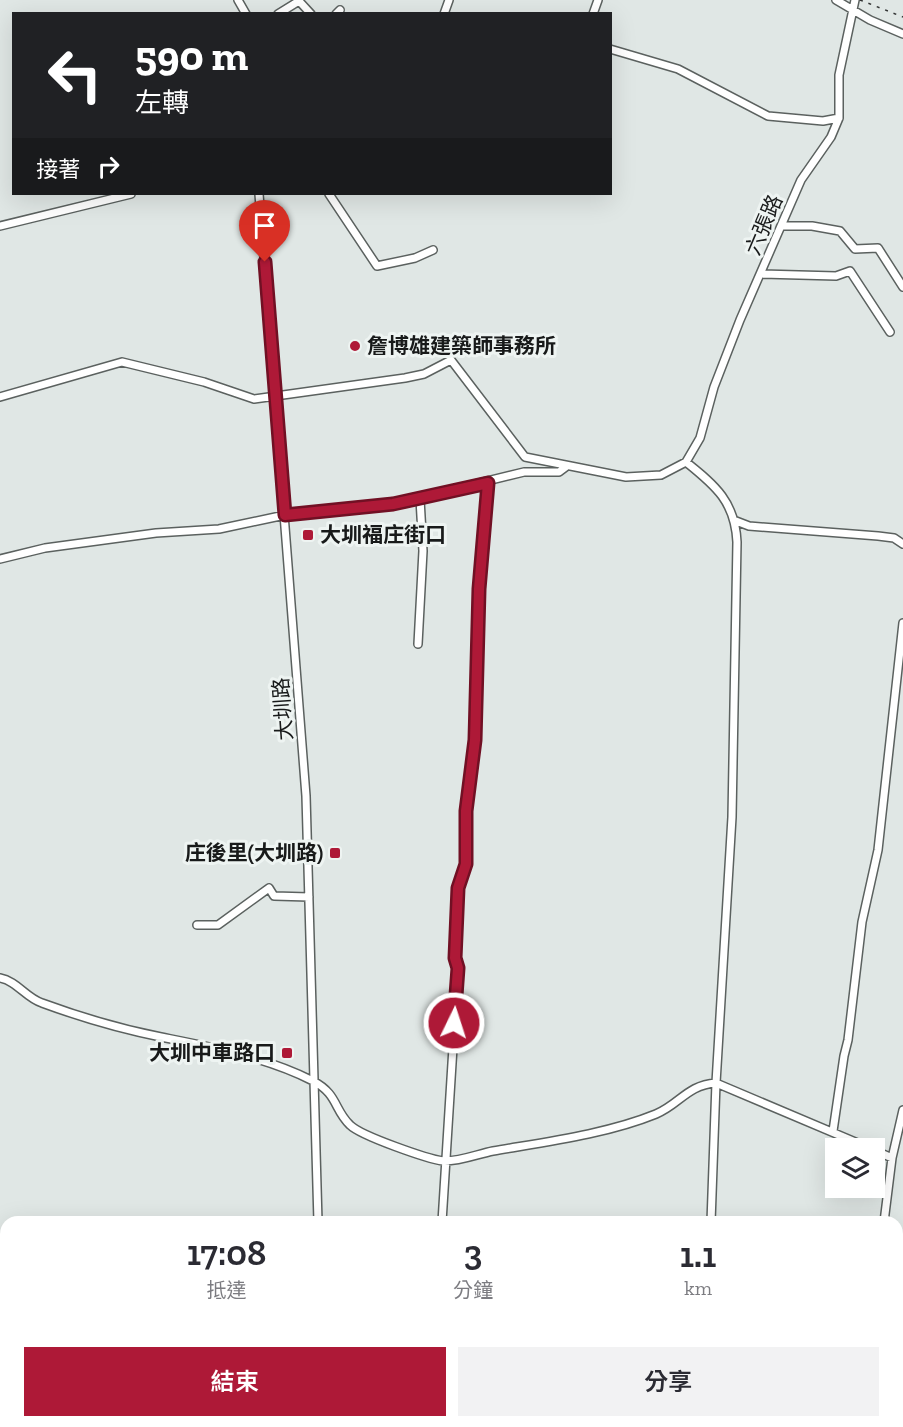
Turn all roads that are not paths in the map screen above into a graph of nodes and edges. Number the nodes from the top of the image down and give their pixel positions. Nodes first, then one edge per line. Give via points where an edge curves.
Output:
1 (238, 0) edge
2 (244, 0) edge
3 (836, 0) edge
4 (855, 0) edge
5 (853, 9) junction
6 (245, 12) edge
7 (282, 12) edge
8 (310, 12) edge
9 (903, 34) edge
10 (612, 50) edge
11 (839, 118) junction
12 (127, 195) edge
13 (259, 195) edge
14 (330, 195) edge
15 (0, 226) edge
16 (783, 226) junction
17 (433, 250) dead end
18 (761, 274) junction
19 (903, 287) edge
20 (890, 332) dead end
21 (0, 397) edge
22 (277, 398) junction
23 (687, 462) junction
24 (567, 466) junction
25 (488, 483) junction
26 (420, 499) junction
27 (285, 515) junction
28 (736, 521) junction
29 (903, 544) edge
30 (0, 559) edge
31 (903, 622) edge
32 (418, 644) dead end
33 (309, 897) junction
34 (197, 926) dead end
35 (0, 978) edge
36 (314, 1082) junction
37 (716, 1083) junction
38 (903, 1110) edge
39 (833, 1131) junction
40 (848, 1138) edge
41 (885, 1155) edge
42 (891, 1158) junction
43 (444, 1161) junction
44 (318, 1216) edge
45 (442, 1216) edge
46 (711, 1216) edge
47 (885, 1216) edge

1 - 6 street
2 - 6 street
3 - 5 street
4 - 5 street, 六張路
5 - 9 street
5 - 11 street, 六張路 via 838,75
7 - 8 street via 297,1
10 - 11 street via 678,69 768,116 823,121
11 - 16 street, 六張路 via 831,137 801,180
12 - 15 street
13 - 22 street, 大圳路
14 - 17 street via 377,266
16 - 18 street, 六張路
16 - 19 street via 840,231 855,249 878,248
18 - 20 street via 836,276 850,271
18 - 23 street, 六張路 via 714,387 700,438
21 - 22 street via 122,362 206,382 254,399
22 - 24 street via 424,374 451,360 525,457
22 - 27 street, 大圳路
23 - 24 street via 646,478
23 - 28 street via 717,487
24 - 25 street via 560,472 524,472
25 - 26 street
25 - 43 street via 479,589 475,740 466,811 466,864 458,888 458,968
26 - 27 street
26 - 32 street via 423,550
27 - 30 street via 219,529 45,548
27 - 33 street, 大圳路 via 306,796
28 - 29 street via 749,526 894,538
28 - 37 street via 732,817
31 - 39 street via 878,850 862,922
33 - 34 street via 274,896 269,888 218,925
33 - 36 street, 大圳路
35 - 36 street via 42,1003 142,1033 212,1047 284,1068
36 - 43 street via 332,1095 356,1129
36 - 44 street, 大圳路
37 - 39 street
37 - 43 street via 694,1088 657,1113 638,1120
37 - 46 street
38 - 42 street
39 - 40 street
41 - 42 street
42 - 47 street
43 - 45 street

